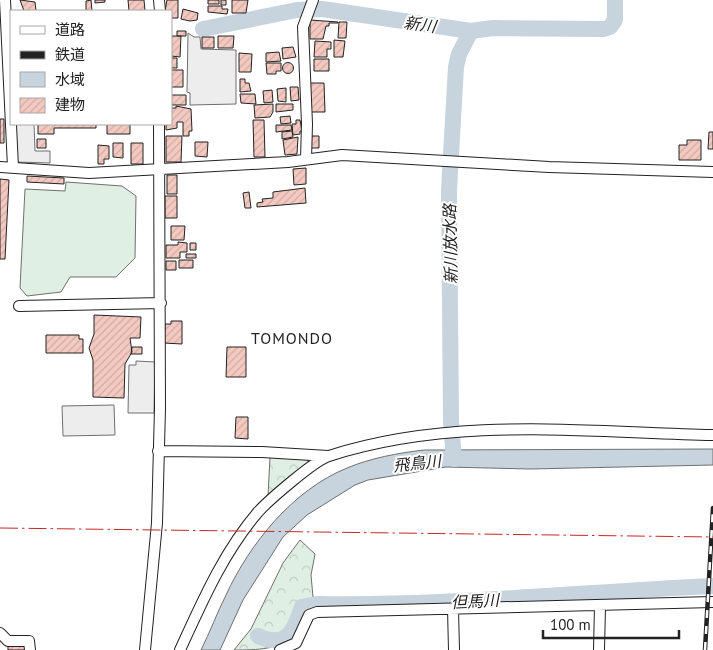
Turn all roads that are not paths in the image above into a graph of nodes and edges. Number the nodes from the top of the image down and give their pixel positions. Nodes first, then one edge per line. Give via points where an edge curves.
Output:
1 (5, 0) edge
2 (313, 0) edge
3 (10, 105) edge
4 (11, 125) edge
5 (159, 125) edge
6 (306, 159) junction
7 (0, 167) edge
8 (13, 168) junction
9 (159, 169) junction
10 (710, 172) edge
11 (161, 303) junction
12 (18, 306) dead end
13 (713, 435) edge
14 (158, 451) junction
15 (328, 456) junction
16 (713, 602) edge
17 (600, 606) junction
18 (453, 609) junction
19 (0, 633) edge
20 (297, 646) edge
21 (30, 650) edge
22 (145, 650) edge
23 (180, 650) edge
24 (280, 650) edge
25 (454, 650) edge
26 (599, 650) edge

1 - 3 street
2 - 6 street via 303,28
4 - 8 street
5 - 9 street
6 - 9 street
6 - 10 street via 342,155
7 - 8 street
8 - 9 street via 88,173
9 - 11 street
11 - 12 street
11 - 14 street
13 - 15 street via 491,429 382,441
14 - 15 street
14 - 22 street via 157,523
15 - 23 street via 259,511 214,577
16 - 17 street
17 - 18 street
17 - 26 street
18 - 20 street via 316,612 309,615
18 - 25 street
19 - 21 street via 8,642 29,641
20 - 24 street

